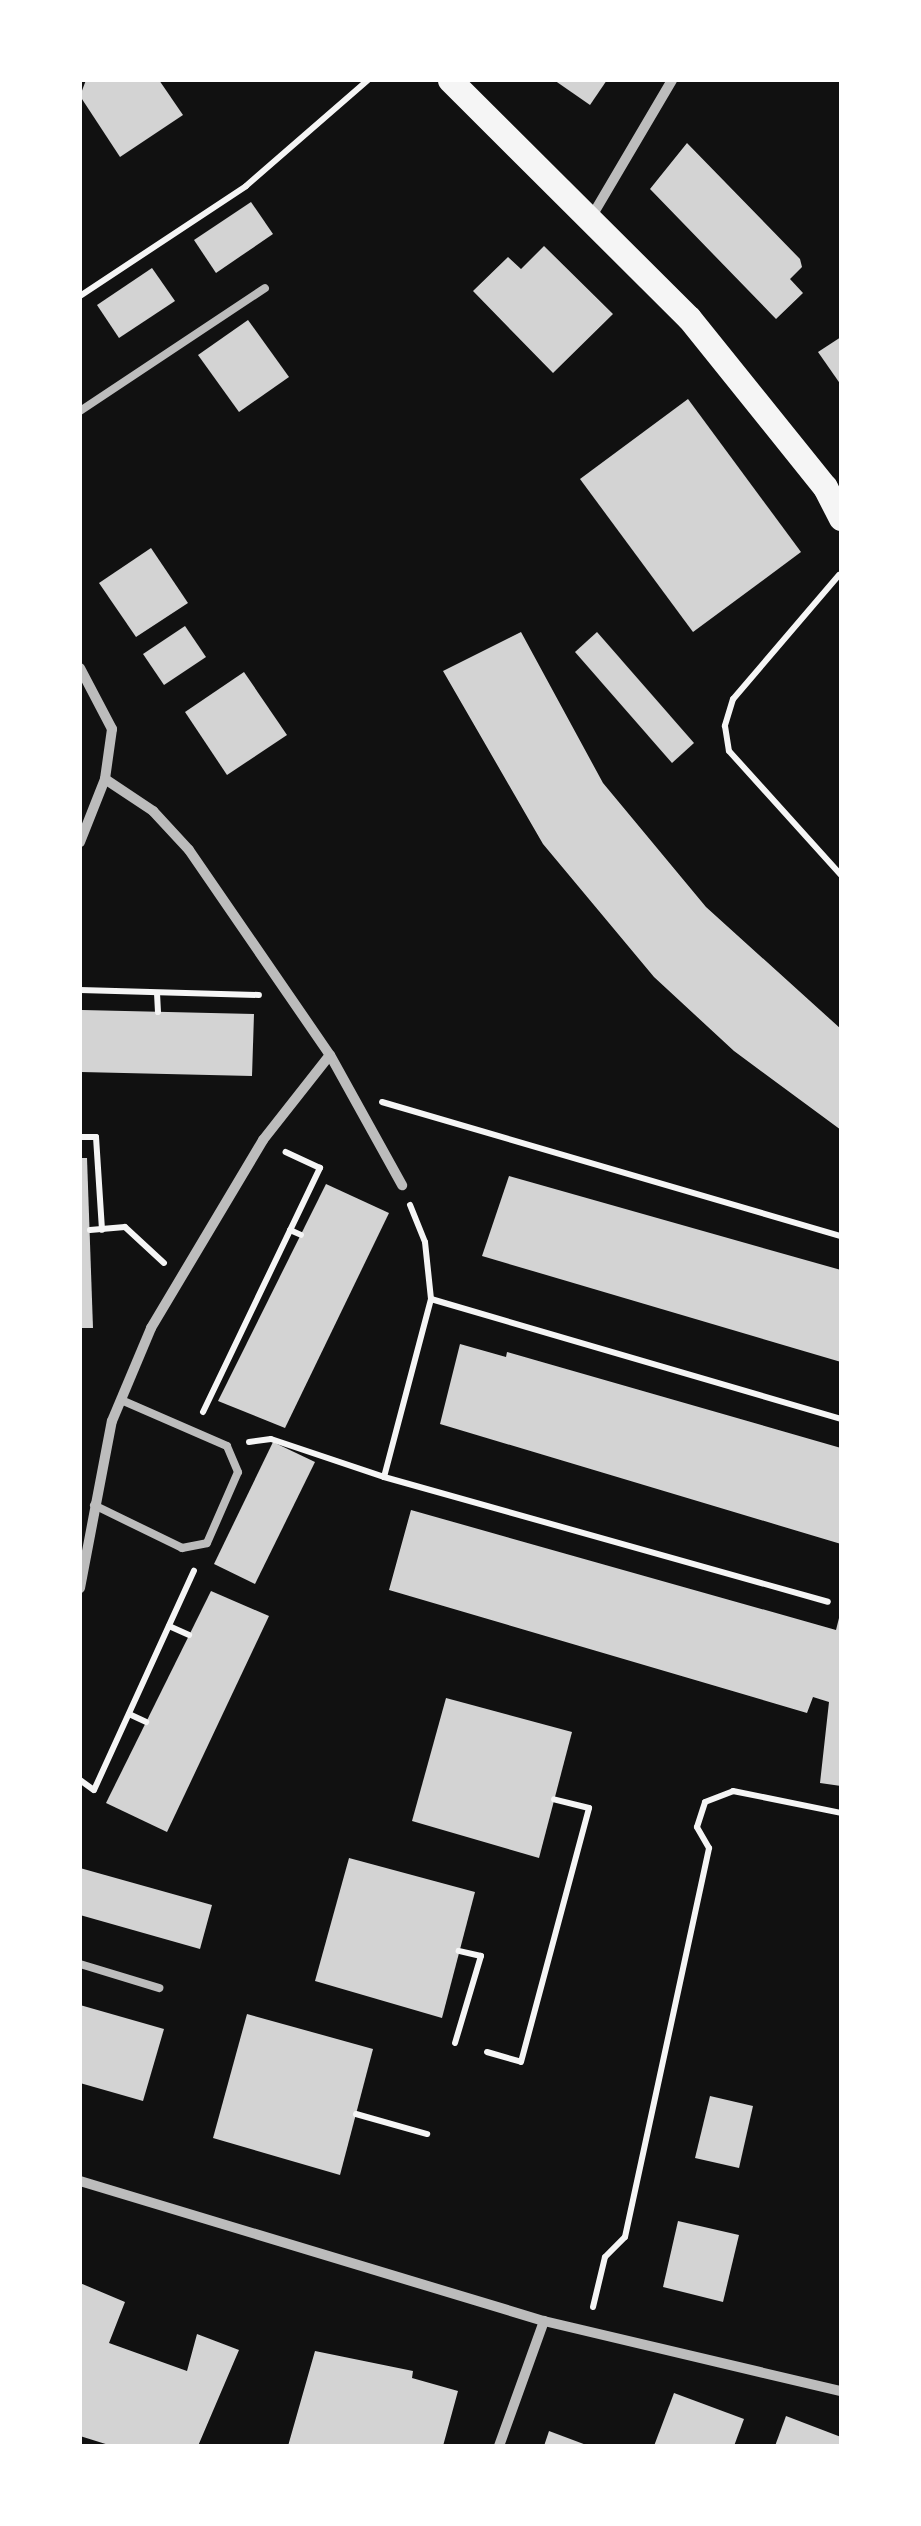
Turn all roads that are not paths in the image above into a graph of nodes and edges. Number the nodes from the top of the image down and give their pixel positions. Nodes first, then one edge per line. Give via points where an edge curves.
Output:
1 (450, 80) edge
2 (672, 80) edge
3 (591, 217) junction
4 (265, 288) dead end
5 (80, 412) edge
6 (841, 518) edge
7 (80, 668) edge
8 (105, 779) junction
9 (80, 842) edge
10 (330, 1055) junction
11 (402, 1185) road end
12 (121, 1400) junction
13 (94, 1505) junction
14 (80, 1588) edge
15 (80, 1964) edge
16 (159, 1988) dead end
17 (80, 2181) edge
18 (544, 2320) junction
19 (841, 2391) edge
20 (499, 2446) edge

1 - 3 main road
2 - 3 street
3 - 6 main road via 689,318 825,486
4 - 5 lane
7 - 8 street via 112,729
8 - 9 street
8 - 10 street via 172,828
10 - 11 street
10 - 12 street via 263,1140 179,1277
12 - 13 street
12 - 13 lane via 227,1446 238,1472 208,1543 182,1548
13 - 14 street
15 - 16 lane
17 - 18 street
18 - 19 street
18 - 20 street

